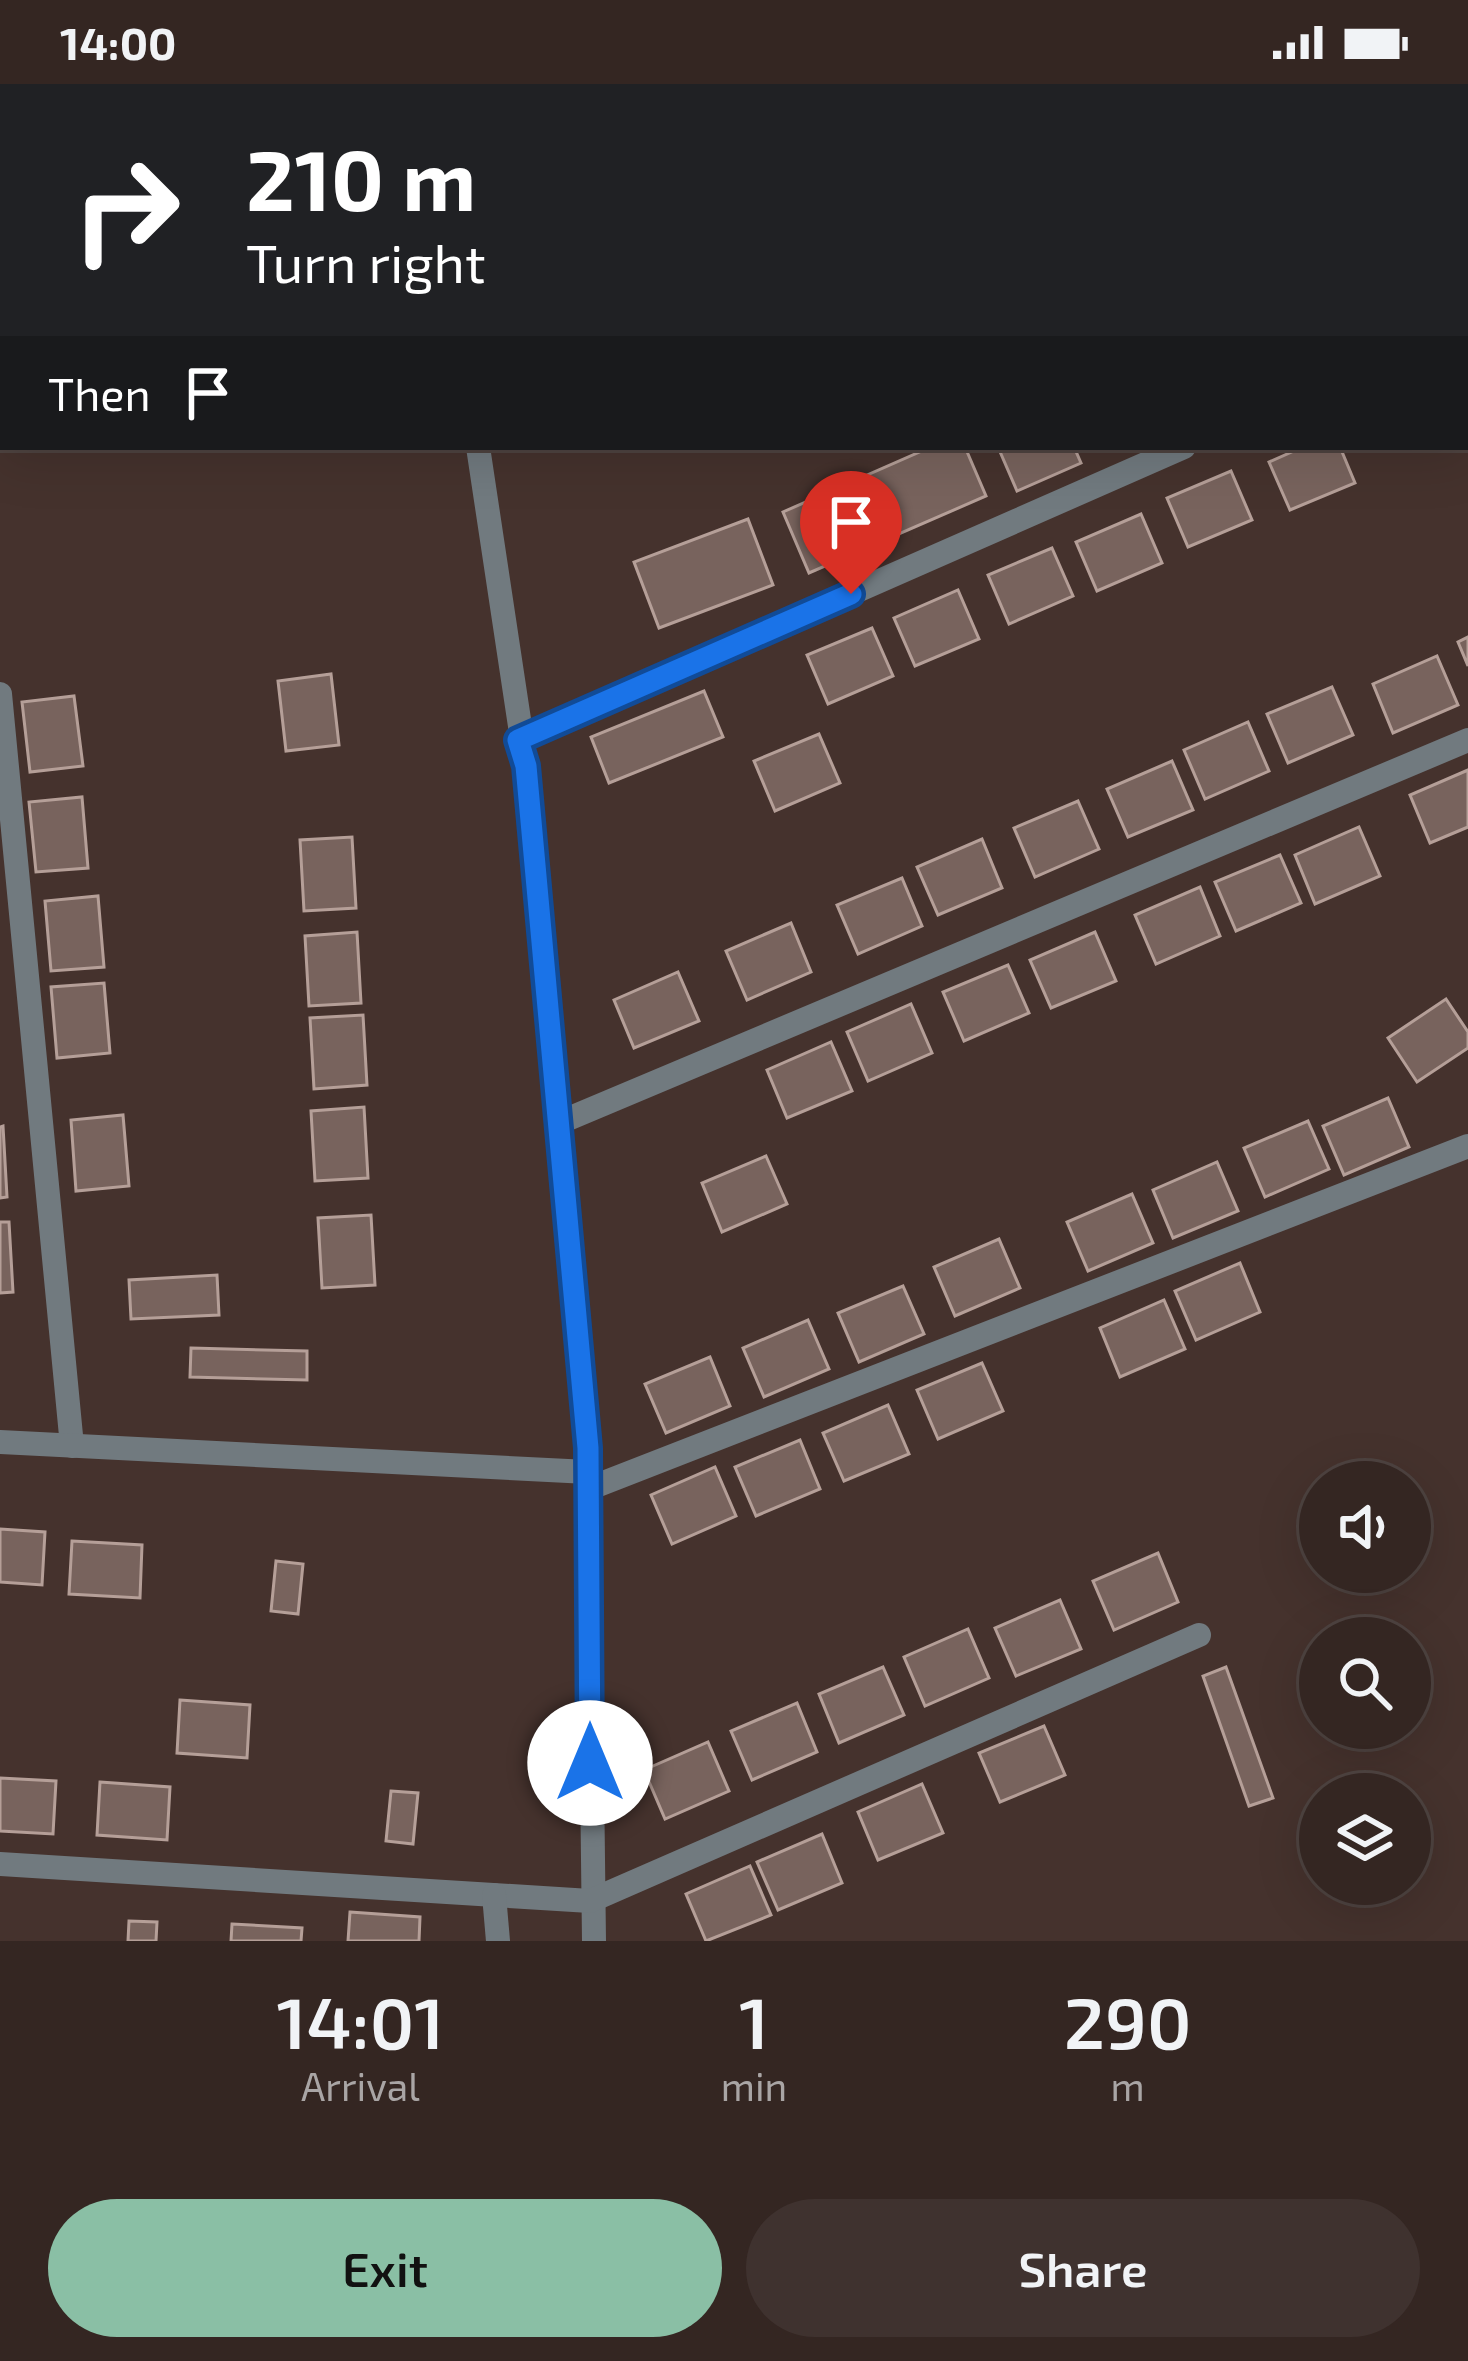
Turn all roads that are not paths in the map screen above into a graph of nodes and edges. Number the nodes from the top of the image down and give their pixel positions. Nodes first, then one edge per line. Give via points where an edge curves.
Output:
1 (478, 450) edge
2 (1177, 450) edge
3 (0, 694) edge
4 (518, 740) junction
5 (1468, 740) edge
6 (556, 1124) junction
7 (1468, 1146) edge
8 (0, 1442) edge
9 (72, 1446) junction
10 (588, 1480) junction
11 (1199, 1635) dead end
12 (0, 1864) edge
13 (494, 1895) junction
14 (590, 1900) junction
15 (498, 1941) edge
16 (594, 1941) edge

1 - 4 street
2 - 4 street
3 - 9 street
4 - 6 street
5 - 6 street
6 - 10 street
7 - 10 street
8 - 9 street
9 - 10 street
10 - 14 street
11 - 14 street
12 - 13 street
13 - 14 street
13 - 15 street
14 - 16 street

